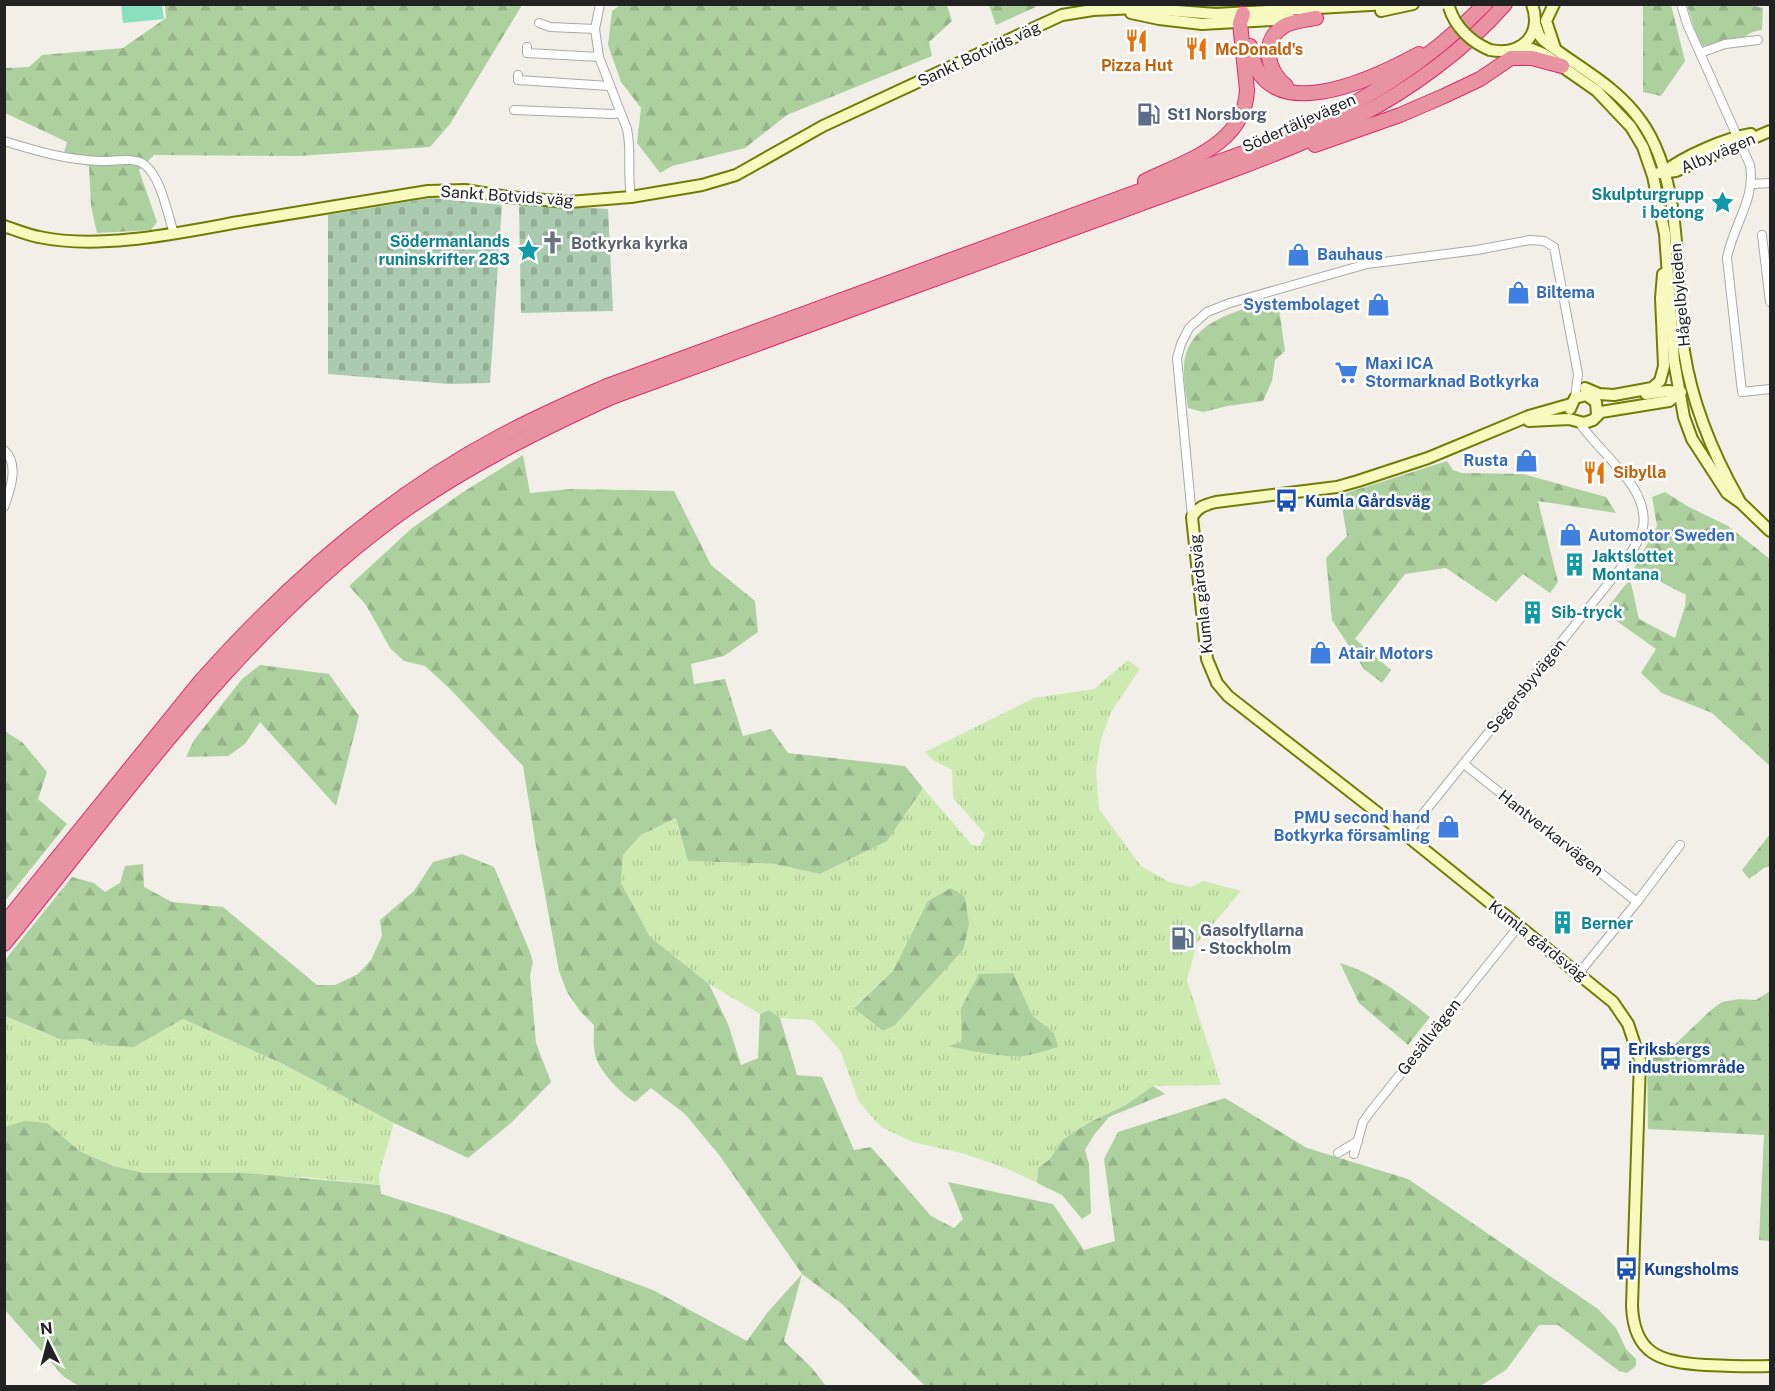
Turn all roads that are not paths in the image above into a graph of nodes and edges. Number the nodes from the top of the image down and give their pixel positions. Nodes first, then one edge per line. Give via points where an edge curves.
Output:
1 (600, 4) edge
2 (1388, 4) edge
3 (1413, 4) edge
4 (1485, 4) edge
5 (1505, 4) edge
6 (1549, 4) edge
7 (1554, 4) edge
8 (1681, 4) edge
9 (1446, 5) edge
10 (1062, 10) edge
11 (1534, 13) edge
12 (1316, 18) junction
13 (1243, 20) junction
14 (539, 23) dead end
15 (595, 29) junction
16 (1450, 37) junction
17 (1758, 40) dead end
18 (527, 47) dead end
19 (1519, 47) junction
20 (1555, 49) junction
21 (1495, 51) junction
22 (1700, 53) junction
23 (599, 57) junction
24 (1562, 66) junction
25 (518, 75) dead end
26 (609, 86) junction
27 (1463, 87) junction
28 (1298, 93) junction
29 (514, 110) dead end
30 (620, 113) junction
31 (1770, 131) edge
32 (1740, 139) junction
33 (4, 141) edge
34 (1222, 174) junction
35 (1659, 174) junction
36 (1770, 183) edge
37 (1752, 184) junction
38 (631, 197) junction
39 (1078, 219) junction
40 (4, 226) edge
41 (174, 233) junction
42 (1665, 234) junction
43 (1762, 235) dead end
44 (1663, 274) junction
45 (1770, 302) edge
46 (1578, 374) junction
47 (1770, 389) edge
48 (1693, 390) junction
49 (1679, 393) junction
50 (1648, 394) junction
51 (1590, 395) junction
52 (1573, 401) junction
53 (1595, 417) junction
54 (1520, 420) junction
55 (1577, 421) junction
56 (1595, 442) junction
57 (4, 450) edge
58 (1741, 503) junction
59 (4, 507) edge
60 (1192, 518) junction
61 (1770, 531) edge
62 (1464, 764) junction
63 (1406, 834) junction
64 (1680, 845) dead end
65 (1637, 902) junction
66 (4, 924) edge
67 (1518, 927) junction
68 (4, 944) edge
69 (1579, 973) junction
70 (1358, 1141) junction
71 (1338, 1153) dead end
72 (1354, 1154) dead end
73 (1770, 1366) edge

1 - 15 street
2 - 13 main road, Sankt Botvids väg
3 - 12 main road, Sankt Botvids väg
4 - 16 highway
5 - 34 highway, Södertäljevägen via 1454,52 1356,118
6 - 11 main road
7 - 20 main road via 1546,21
8 - 22 street
9 - 21 main road, bridge via 1463,32
10 - 13 main road, Sankt Botvids väg via 1137,8
10 - 38 main road, Sankt Botvids väg via 823,126 736,176
11 - 19 main road via 1530,37
11 - 20 main road, Hågelbyleden via 1539,35
12 - 13 main road, Sankt Botvids väg
12 - 28 highway via 1282,27 1268,51 1273,72
13 - 28 highway via 1252,59 1262,76 1285,91
13 - 39 highway via 1247,102 1236,126 1208,150
14 - 15 street
15 - 23 street
16 - 28 highway via 1374,77 1334,89
16 - 39 highway via 1373,94 1330,117
17 - 22 street via 1725,44
18 - 23 street via 527,53
19 - 21 main road
19 - 24 main road, Hågelbyleden via 1544,54
20 - 35 main road, Hågelbyleden via 1596,76 1632,110 1649,134
21 - 27 highway via 1485,70
22 - 32 street
23 - 26 street
24 - 27 highway via 1517,57
24 - 35 main road, Hågelbyleden via 1596,91 1631,126
25 - 26 street via 518,80
26 - 30 street
27 - 34 highway via 1400,115 1269,162
29 - 30 street
30 - 38 street via 630,142
31 - 32 main road, Albyvägen
32 - 35 main road, Albyvägen via 1677,162
32 - 37 street
33 - 41 street via 81,161 142,163 153,175
34 - 39 highway, Södertäljevägen
35 - 42 main road, Hågelbyleden
35 - 48 main road, Hågelbyleden via 1674,229 1685,354
36 - 37 street
37 - 47 street via 1727,258 1742,392
38 - 41 main road, Sankt Botvids väg via 569,202 465,190 428,191
39 - 66 highway via 607,386 497,438 436,474 330,552 276,600 200,682
39 - 68 highway via 612,397 503,449 391,520 285,610 242,654
40 - 41 main road, Sankt Botvids väg via 41,237 80,242
42 - 44 main road
42 - 49 main road, Hågelbyleden
43 - 45 street
44 - 50 main road via 1669,374 1661,387
44 - 51 main road via 1664,366 1660,381 1644,391
46 - 51 street
46 - 52 street
46 - 60 street, Kumla gårdsväg via 1554,247 1544,242 1530,240 1367,264 1230,303 1207,312 1186,332 1177,358
48 - 49 main road, Kumla gårdsväg
48 - 58 main road, Hågelbyleden via 1710,443
49 - 50 main road, Kumla gårdsväg
49 - 53 main road, Kumla gårdsväg via 1669,401 1608,410
49 - 58 main road, Hågelbyleden via 1692,440 1727,493
50 - 51 main road, Kumla gårdsväg via 1620,400
51 - 52 main road, Kumla gårdsväg
51 - 53 main road
52 - 54 main road, Kumla gårdsväg
52 - 55 main road via 1571,415
53 - 55 main road, Kumla gårdsväg via 1584,423
53 - 56 street
54 - 55 main road, Kumla gårdsväg
54 - 60 main road, Kumla gårdsväg via 1428,458 1358,481 1216,502 1203,505
55 - 56 street, Segersbyvägen
56 - 62 street, Segersbyvägen via 1639,495 1643,519 1640,536 1620,568
57 - 59 street via 9,454 13,471
58 - 61 main road, Hågelbyleden
60 - 63 main road, Kumla gårdsväg via 1205,647 1217,683 1228,696
62 - 63 street, Segersbyvägen
62 - 65 street, Hantverkarvägen
63 - 67 main road, Kumla gårdsväg
64 - 65 street
65 - 69 street
67 - 69 main road, Kumla gårdsväg
67 - 70 street, Gesällvägen via 1370,1112
69 - 73 main road, Kumla gårdsväg via 1613,1002 1628,1024 1638,1052 1632,1306 1638,1338 1650,1352 1667,1361
70 - 71 street
70 - 72 street, Gesällvägen

